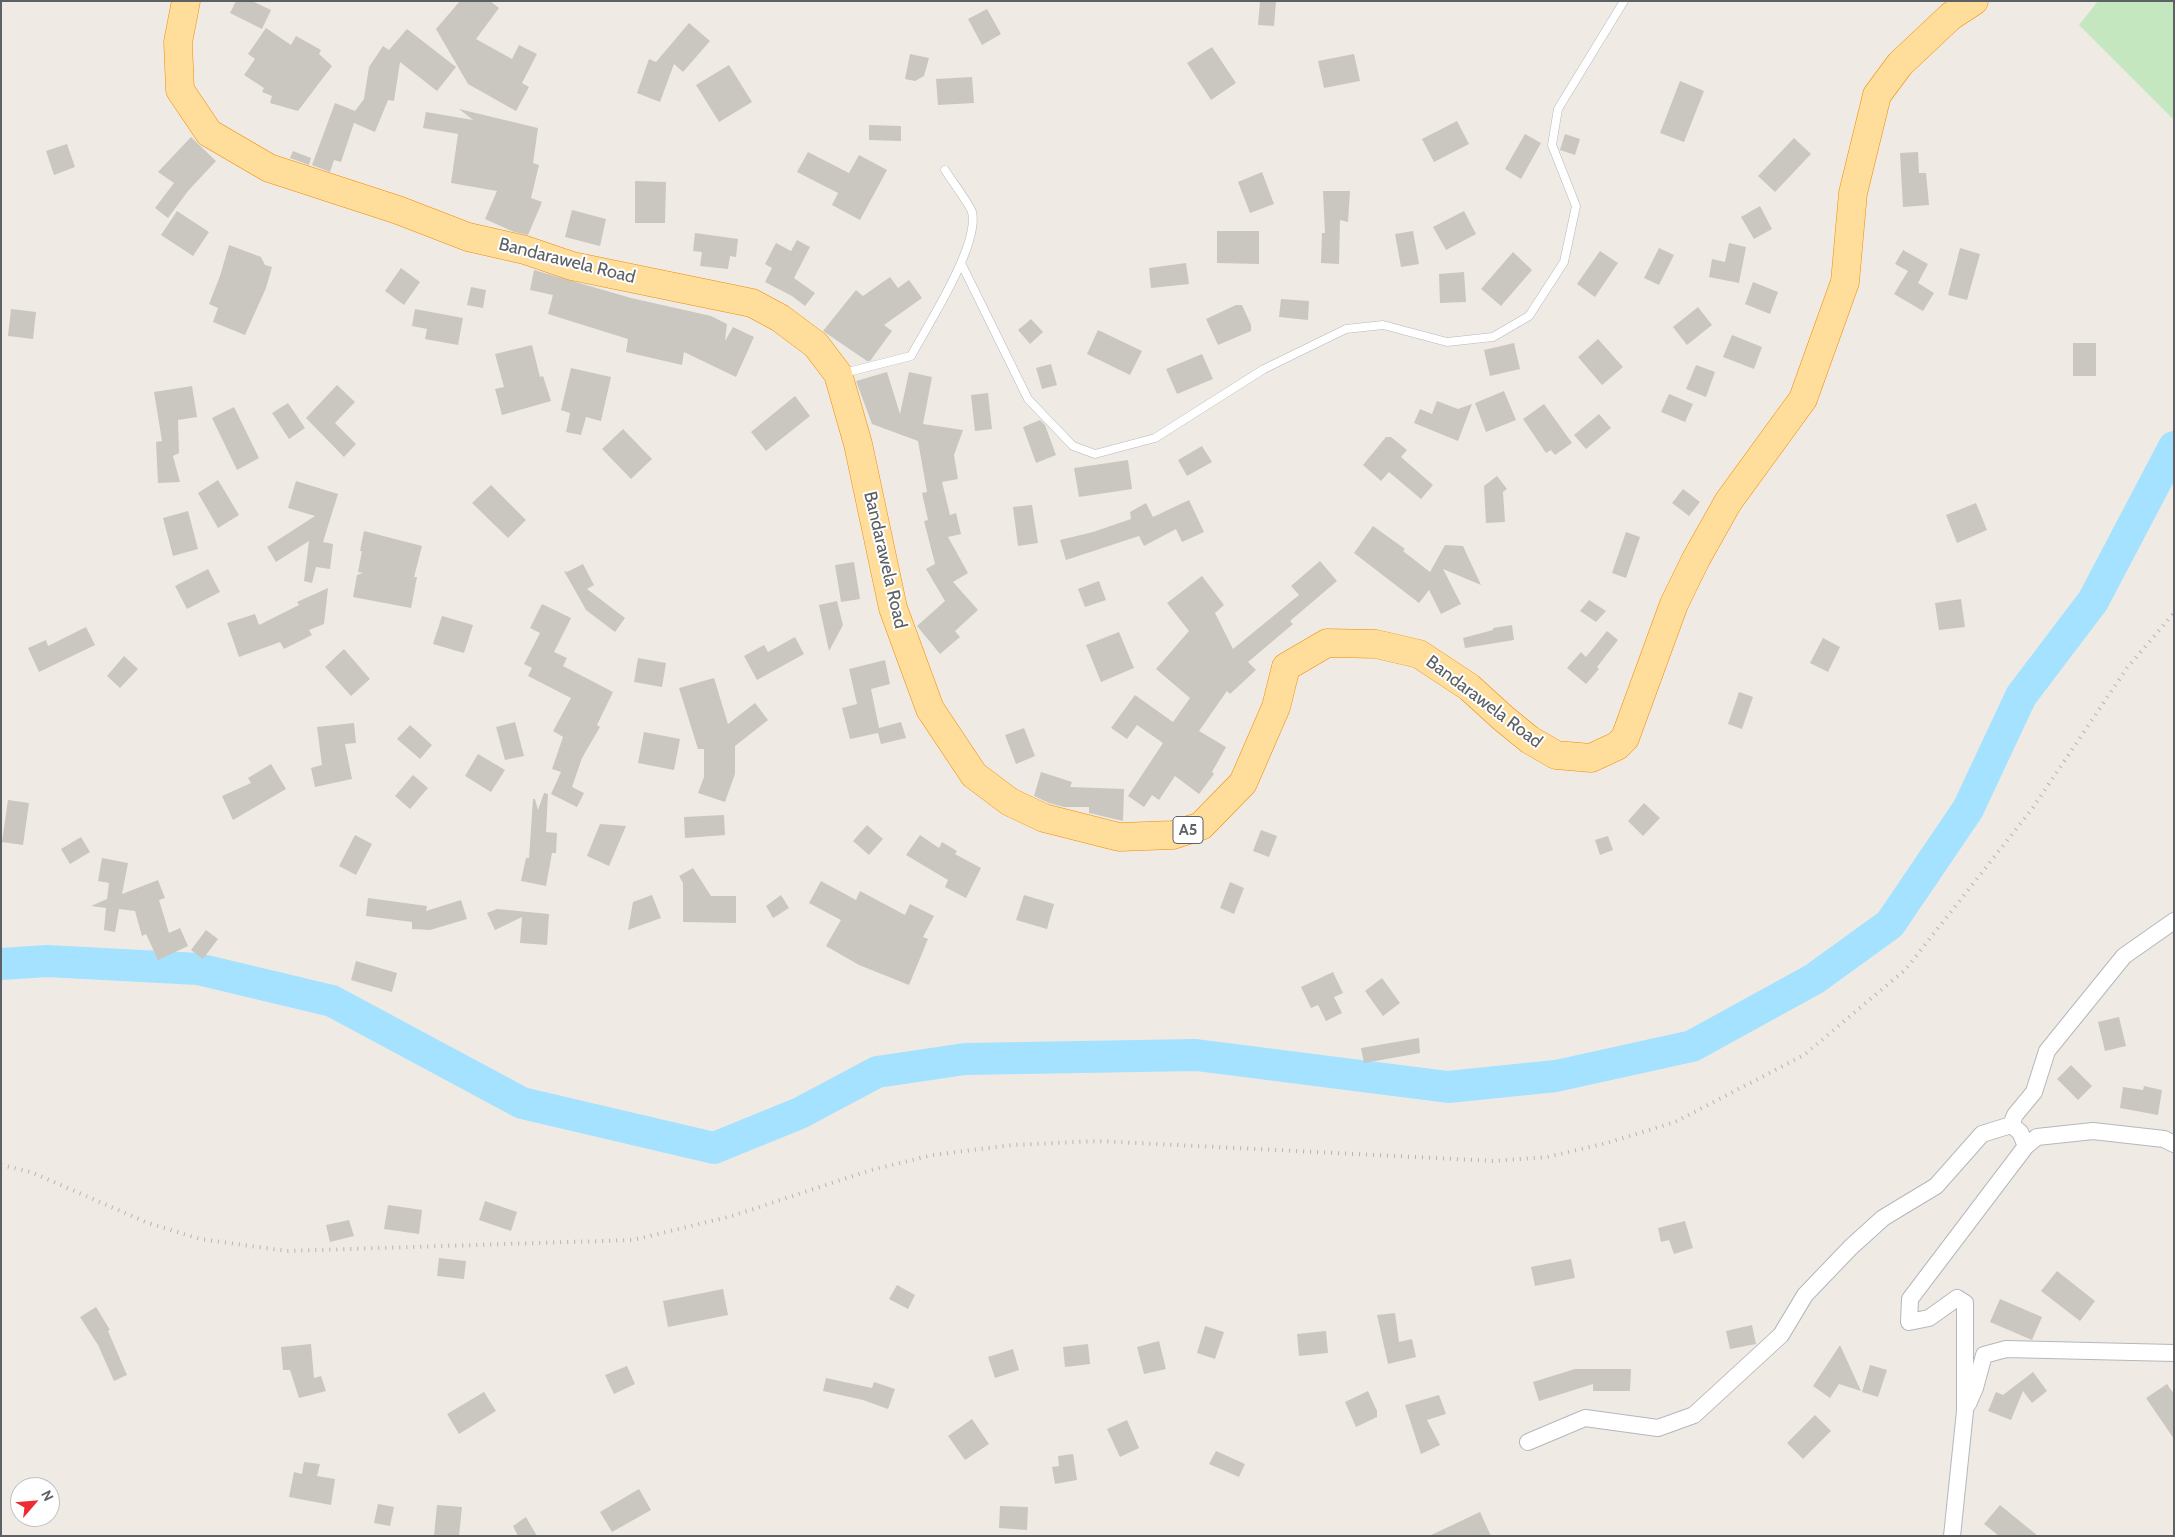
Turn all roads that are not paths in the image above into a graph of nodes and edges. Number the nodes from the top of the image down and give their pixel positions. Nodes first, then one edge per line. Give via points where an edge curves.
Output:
1 (186, 1) edge
2 (203, 1) edge
3 (1624, 1) edge
4 (1974, 1) edge
5 (179, 64) junction
6 (945, 170) dead end
7 (961, 263) junction
8 (838, 374) junction
9 (2174, 921) edge
10 (2011, 1125) junction
11 (2174, 1144) edge
12 (2026, 1146) junction
13 (2174, 1354) edge
14 (1965, 1411) junction
15 (1528, 1442) dead end
16 (1952, 1536) edge

1 - 5 highway, A5 via 178,42
2 - 5 highway, A5
3 - 7 lane via 1558,109 1552,145 1576,206 1564,262 1529,316 1493,337 1447,342 1383,325 1346,330 1264,369 1155,438 1095,454 1073,446 1028,399
4 - 8 highway, Bandarawela Road / A5 via 1951,16 1900,64 1877,95 1852,193 1845,282 1803,399 1728,502 1696,559 1674,604 1625,738 1617,746 1591,758 1556,754 1530,740 1469,687 1419,654 1376,644 1327,643 1286,667 1276,707 1243,783 1201,826 1173,835 1118,837 1044,818 1010,802 974,775 930,709 893,608 858,444
5 - 8 highway, Bandarawela Road / A5 via 180,90 209,133 269,168 398,210 468,237 525,250 572,266 752,303 780,318 816,345
6 - 7 lane via 972,212 971,237
7 - 8 lane via 911,356
9 - 10 street via 2124,956 2047,1051 2034,1092
10 - 12 street via 2020,1132
10 - 15 street via 1982,1134 1936,1186 1883,1218 1851,1247 1805,1295 1781,1335 1694,1415 1658,1428 1585,1418
11 - 12 street via 2164,1139 2093,1131 2037,1137
12 - 14 street via 1910,1299 1909,1322 1928,1318 1957,1298 1964,1303
13 - 14 street via 2006,1349 1984,1355
14 - 16 street

